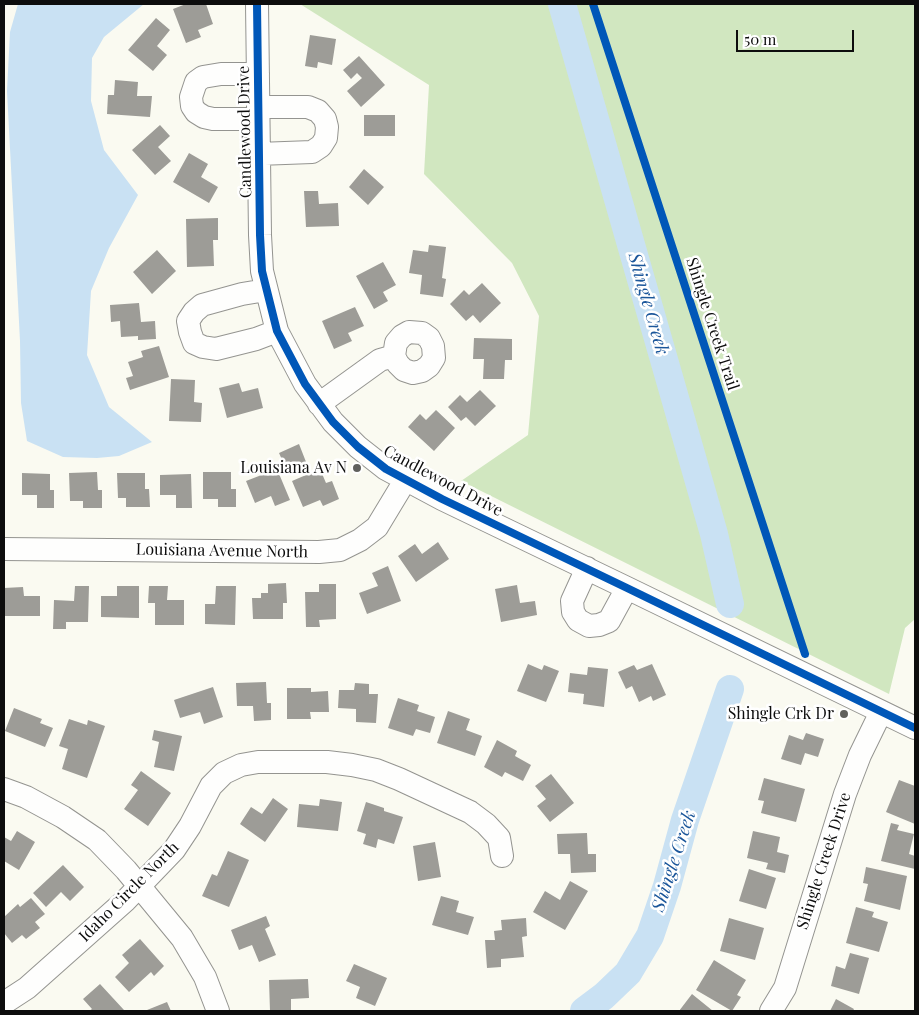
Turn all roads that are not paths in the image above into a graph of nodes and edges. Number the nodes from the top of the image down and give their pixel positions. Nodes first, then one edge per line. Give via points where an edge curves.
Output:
1 (257, 4) edge
2 (258, 74) junction
3 (258, 113) junction
4 (258, 154) junction
5 (266, 290) junction
6 (278, 331) junction
7 (394, 356) dead end
8 (319, 404) junction
9 (406, 479) junction
10 (4, 549) edge
11 (586, 568) junction
12 (627, 588) junction
13 (881, 712) junction
14 (915, 728) edge
15 (4, 789) edge
16 (502, 856) dead end
17 (139, 885) junction
18 (4, 1004) edge
19 (218, 1011) edge
20 (771, 1011) edge

1 - 2 street, Candlewood Drive
2 - 3 street, Candlewood Drive
2 - 3 street via 202,77 196,82 191,97 192,106 204,117 213,119
3 - 4 street, Candlewood Drive
3 - 4 street via 308,107 318,111 327,127 326,138 312,152
4 - 5 street, Candlewood Drive via 262,271
5 - 6 street, Candlewood Drive
5 - 6 street via 202,305 188,321 190,332 194,343 216,349
6 - 8 street, Candlewood Drive
7 - 8 street via 380,360
8 - 9 street, Candlewood Drive via 358,447 386,469
9 - 10 street, Louisiana Avenue North via 377,527 340,550
9 - 11 street, Candlewood Drive
11 - 12 street, Candlewood Drive
11 - 12 street via 572,601 578,620 589,626 609,621
12 - 13 street, Candlewood Drive
13 - 14 street, Candlewood Drive
13 - 20 street, Shingle Creek Drive via 845,794 784,988
15 - 17 street via 63,817 97,840
16 - 17 street, Idaho Circle North via 499,838 470,812 376,770 327,762 258,762 240,764 211,786 174,850
17 - 18 street, Idaho Circle North via 27,988
17 - 19 street via 182,938 205,977

